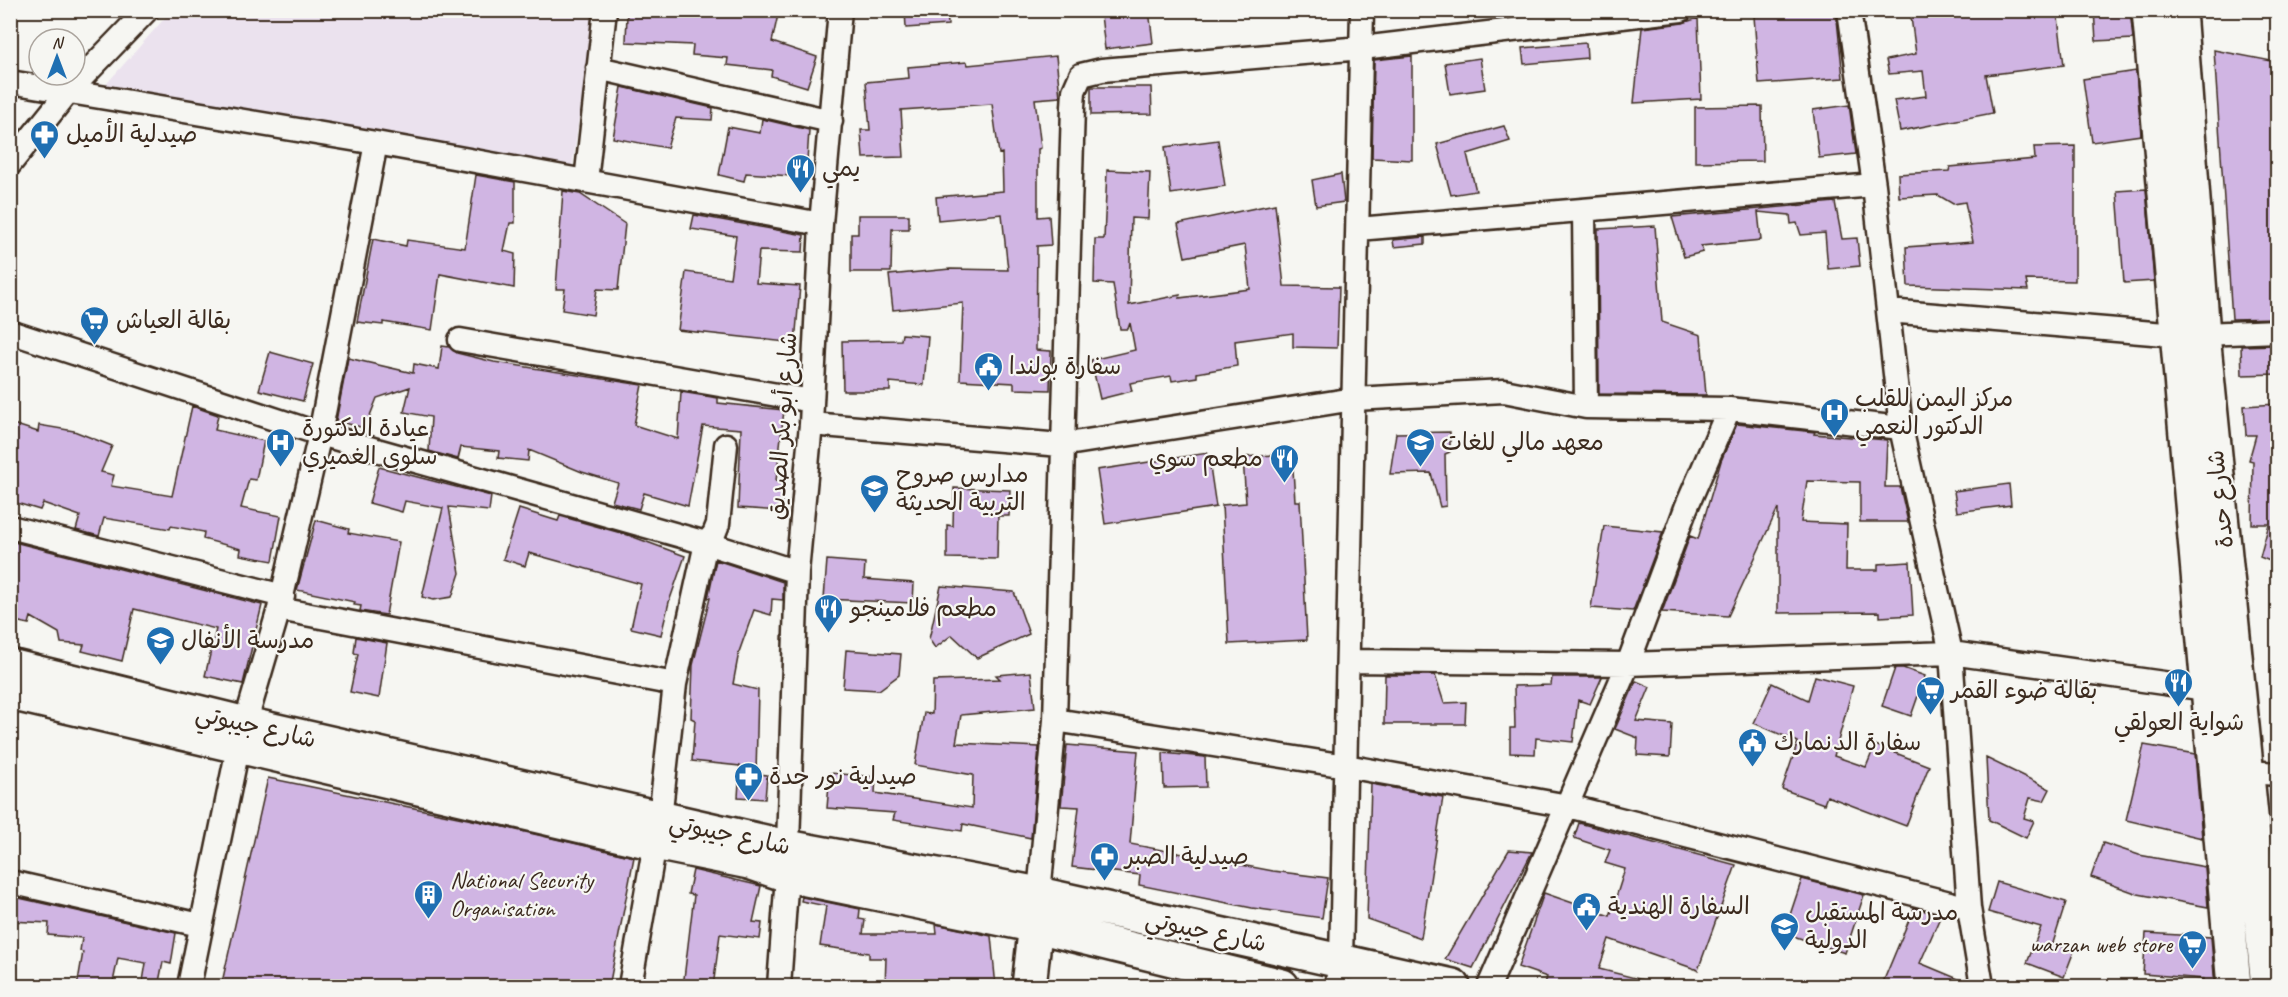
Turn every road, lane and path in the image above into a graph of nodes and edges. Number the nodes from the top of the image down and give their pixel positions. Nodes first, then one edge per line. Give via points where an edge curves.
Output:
1 (147, 10) edge
2 (605, 10) edge
3 (1362, 10) edge
4 (1682, 10) edge
5 (1849, 10) edge
6 (2149, 10) edge
7 (2180, 10) edge
8 (842, 13) edge
9 (1362, 48) junction
10 (598, 68) junction
11 (10, 82) edge
12 (67, 93) junction
13 (831, 121) junction
14 (376, 143) junction
15 (10, 164) edge
16 (586, 181) junction
17 (1874, 185) junction
18 (1584, 210) junction
19 (821, 224) junction
20 (1358, 229) junction
21 (1888, 311) junction
22 (2277, 331) edge
23 (10, 332) edge
24 (2190, 335) junction
25 (459, 340) dead end
26 (1354, 399) junction
27 (812, 401) junction
28 (1586, 407) junction
29 (1729, 409) junction
30 (811, 424) junction
31 (1901, 428) junction
32 (320, 434) junction
33 (726, 445) dead end
34 (1061, 445) junction
35 (10, 527) edge
36 (706, 543) junction
37 (797, 572) junction
38 (281, 602) junction
39 (1951, 653) junction
40 (1348, 661) junction
41 (1629, 664) junction
42 (10, 666) edge
43 (675, 684) junction
44 (2206, 689) junction
45 (10, 693) edge
46 (1055, 720) junction
47 (184, 722) junction
48 (242, 736) junction
49 (1346, 765) junction
50 (2263, 773) edge
51 (1568, 806) junction
52 (657, 831) junction
53 (787, 861) junction
54 (10, 882) edge
55 (1039, 894) junction
56 (1969, 908) junction
57 (200, 925) junction
58 (1037, 926) junction
59 (1339, 973) edge
60 (189, 987) edge
61 (630, 987) edge
62 (779, 987) edge
63 (1029, 987) edge
64 (1282, 987) edge
65 (1453, 987) edge
66 (1489, 987) edge
67 (1982, 987) edge
68 (2234, 987) edge
69 (2268, 987) edge

1 - 12 street
2 - 10 street
3 - 9 street
4 - 9 street
5 - 17 street
6 - 24 street, شارع حدة
7 - 24 street, شارع حدة
8 - 13 street, شارع أبو بكر الصديق
9 - 20 street
9 - 34 street via 1081,75 1073,107
10 - 13 street
10 - 16 street
11 - 12 street
12 - 14 street
12 - 15 street
13 - 19 street, شارع أبو بكر الصديق
14 - 16 street
14 - 32 street
16 - 19 street
17 - 18 street
17 - 21 street
18 - 20 street
18 - 28 street
19 - 27 street, شارع أبو بكر الصديق
20 - 26 street
21 - 24 street
21 - 31 street
22 - 24 street
23 - 32 street
24 - 44 street, شارع حدة
24 - 50 street, شارع حدة
25 - 27 street
26 - 28 street via 1504,392
26 - 34 street
26 - 40 street
27 - 30 street, شارع أبو بكر الصديق
28 - 29 street
29 - 31 street
29 - 41 street via 1686,508
30 - 34 street
30 - 37 street, شارع أبو بكر الصديق
31 - 39 street
32 - 36 street
32 - 38 street
33 - 36 street via 718,524
34 - 46 street
35 - 38 street
36 - 37 street
36 - 43 street
37 - 53 street, شارع أبو بكر الصديق
38 - 43 street
38 - 48 street
39 - 41 street
39 - 44 street
39 - 56 street
40 - 41 street
40 - 49 street
41 - 51 street
42 - 47 street, شارع جيبوتي
43 - 52 street
44 - 68 street, شارع حدة
45 - 47 street, شارع جيبوتي
46 - 49 street
46 - 55 street
47 - 48 street, شارع جيبوتي
48 - 52 street, شارع جيبوتي
48 - 57 street
49 - 51 street
49 - 59 street
50 - 69 street, شارع حدة
51 - 56 street
51 - 66 street
52 - 53 street, شارع جيبوتي
52 - 61 street
53 - 55 street, شارع جيبوتي
53 - 58 street, شارع جيبوتي
53 - 62 street, شارع أبو بكر الصديق
54 - 57 street
55 - 58 street
55 - 59 street, شارع جيبوتي
56 - 67 street
57 - 60 street
58 - 63 street
58 - 64 street, شارع جيبوتي
59 - 65 street, شارع جيبوتي

